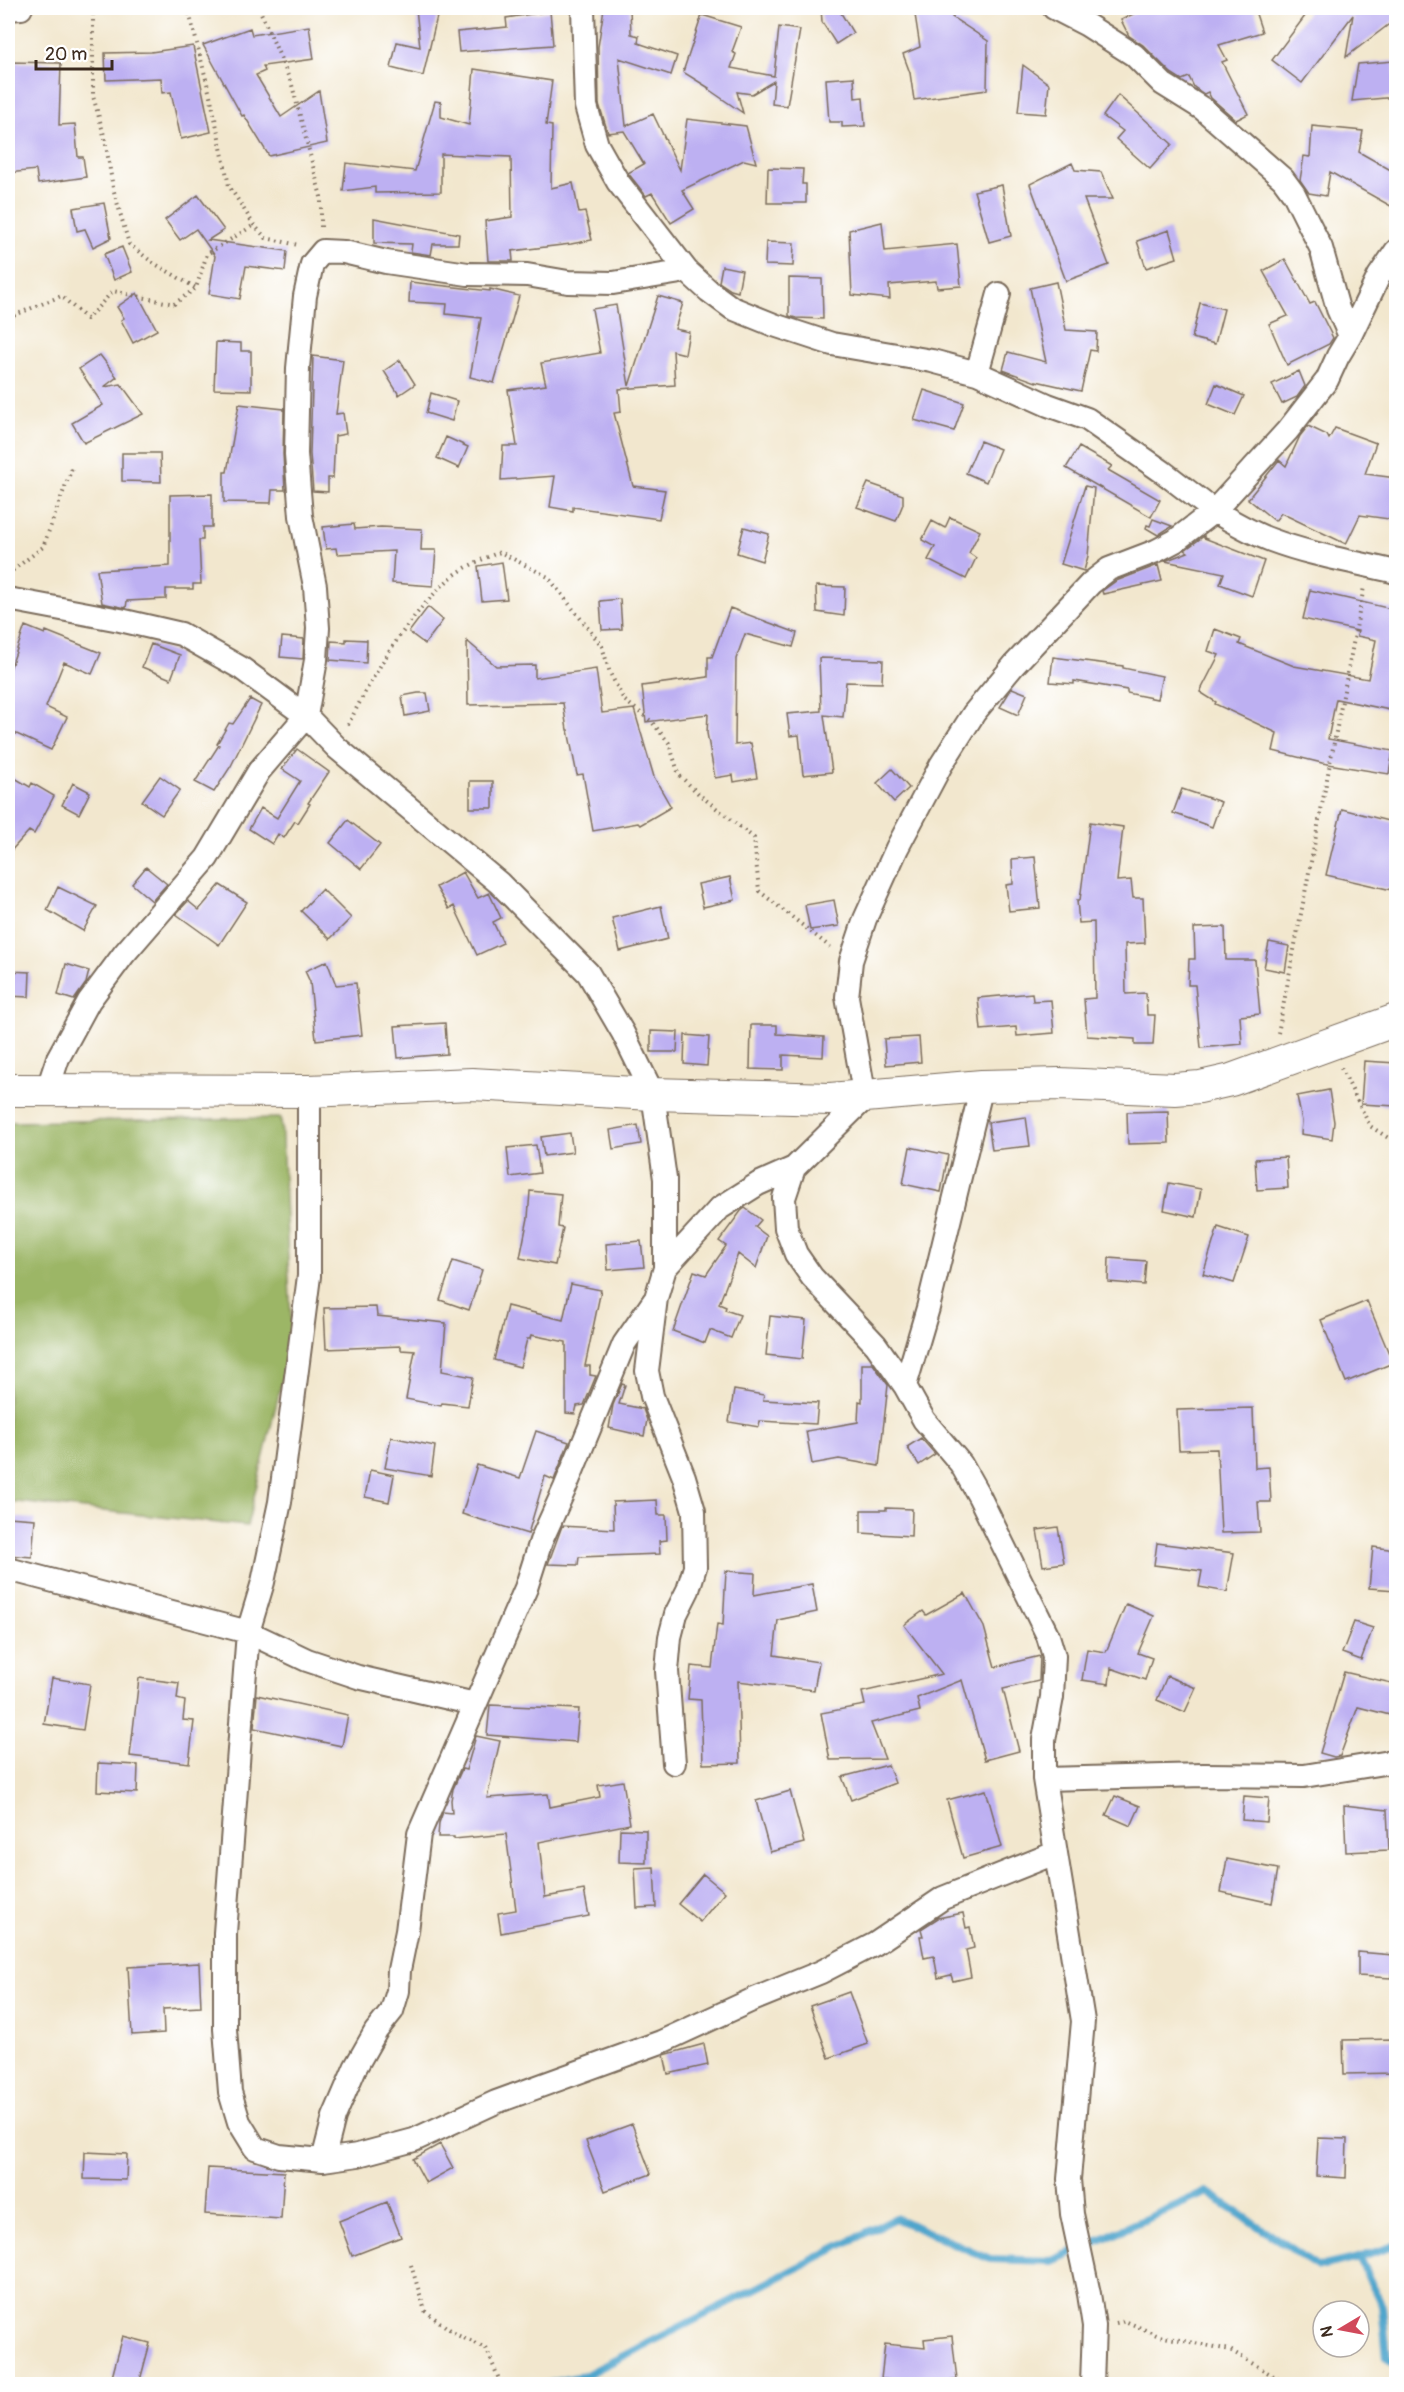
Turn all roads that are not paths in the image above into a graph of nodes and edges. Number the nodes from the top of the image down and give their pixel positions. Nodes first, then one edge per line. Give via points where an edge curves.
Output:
1 (21, 8) edge
2 (583, 8) edge
3 (1054, 8) edge
4 (8, 9) edge
5 (1396, 251) edge
6 (687, 271) junction
7 (999, 294) dead end
8 (1350, 336) junction
9 (977, 373) junction
10 (1214, 511) junction
11 (1396, 572) edge
12 (8, 599) edge
13 (306, 716) junction
14 (1396, 1020) edge
15 (982, 1086) junction
16 (8, 1090) edge
17 (48, 1090) junction
18 (309, 1091) junction
19 (653, 1094) junction
20 (865, 1098) junction
21 (794, 1168) junction
22 (665, 1268) junction
23 (656, 1298) junction
24 (905, 1386) junction
25 (8, 1569) edge
26 (248, 1632) junction
27 (475, 1704) junction
28 (1396, 1761) edge
29 (674, 1763) dead end
30 (1044, 1779) junction
31 (1055, 1853) junction
32 (323, 2160) junction
33 (1092, 2385) edge

1 - 4 street
2 - 6 street via 586,106 597,145 618,182
3 - 8 street via 1134,55 1164,84 1203,110 1284,179 1321,248
5 - 8 street via 1379,276
6 - 9 street via 732,308 774,325 832,344
6 - 13 street via 613,282 568,282 527,275 468,274 323,251 312,264 305,296 298,368 296,454 318,628
7 - 9 street
8 - 10 street via 1327,380 1288,430
9 - 10 street via 1087,419
10 - 11 street via 1272,541
10 - 20 street via 1175,541 1109,569 1091,584 974,713 941,765 897,848 851,961 847,997
12 - 13 street via 181,634 241,668
13 - 17 street via 259,771 207,858 89,1001 58,1058
13 - 19 street via 337,748 499,883 588,972
14 - 15 street via 1273,1066 1200,1087
15 - 20 street
15 - 24 street
16 - 17 street
17 - 18 street
18 - 19 street via 472,1084
18 - 26 street via 309,1276 280,1502
19 - 20 street
19 - 22 street via 665,1179
20 - 21 street
21 - 22 street via 758,1184 720,1208
21 - 24 street via 784,1198 786,1228 796,1254 812,1277 876,1345
22 - 23 street
23 - 27 street via 624,1344
23 - 29 street via 647,1371 652,1396 694,1511 695,1567 676,1614 667,1671
24 - 30 street via 924,1420 961,1464 975,1488 1048,1636 1054,1656 1044,1740
25 - 26 street
26 - 27 street via 307,1660 358,1677
26 - 32 street via 225,1934 225,2029 231,2092 239,2122 255,2148 279,2156
27 - 32 street via 418,1834 407,1931 392,2011 355,2068 334,2117
28 - 30 street via 1304,1776
30 - 31 street
31 - 32 street via 943,1898 874,1944 821,1972 661,2042 496,2102 414,2140
31 - 33 street via 1083,2021 1069,2179 1094,2326

